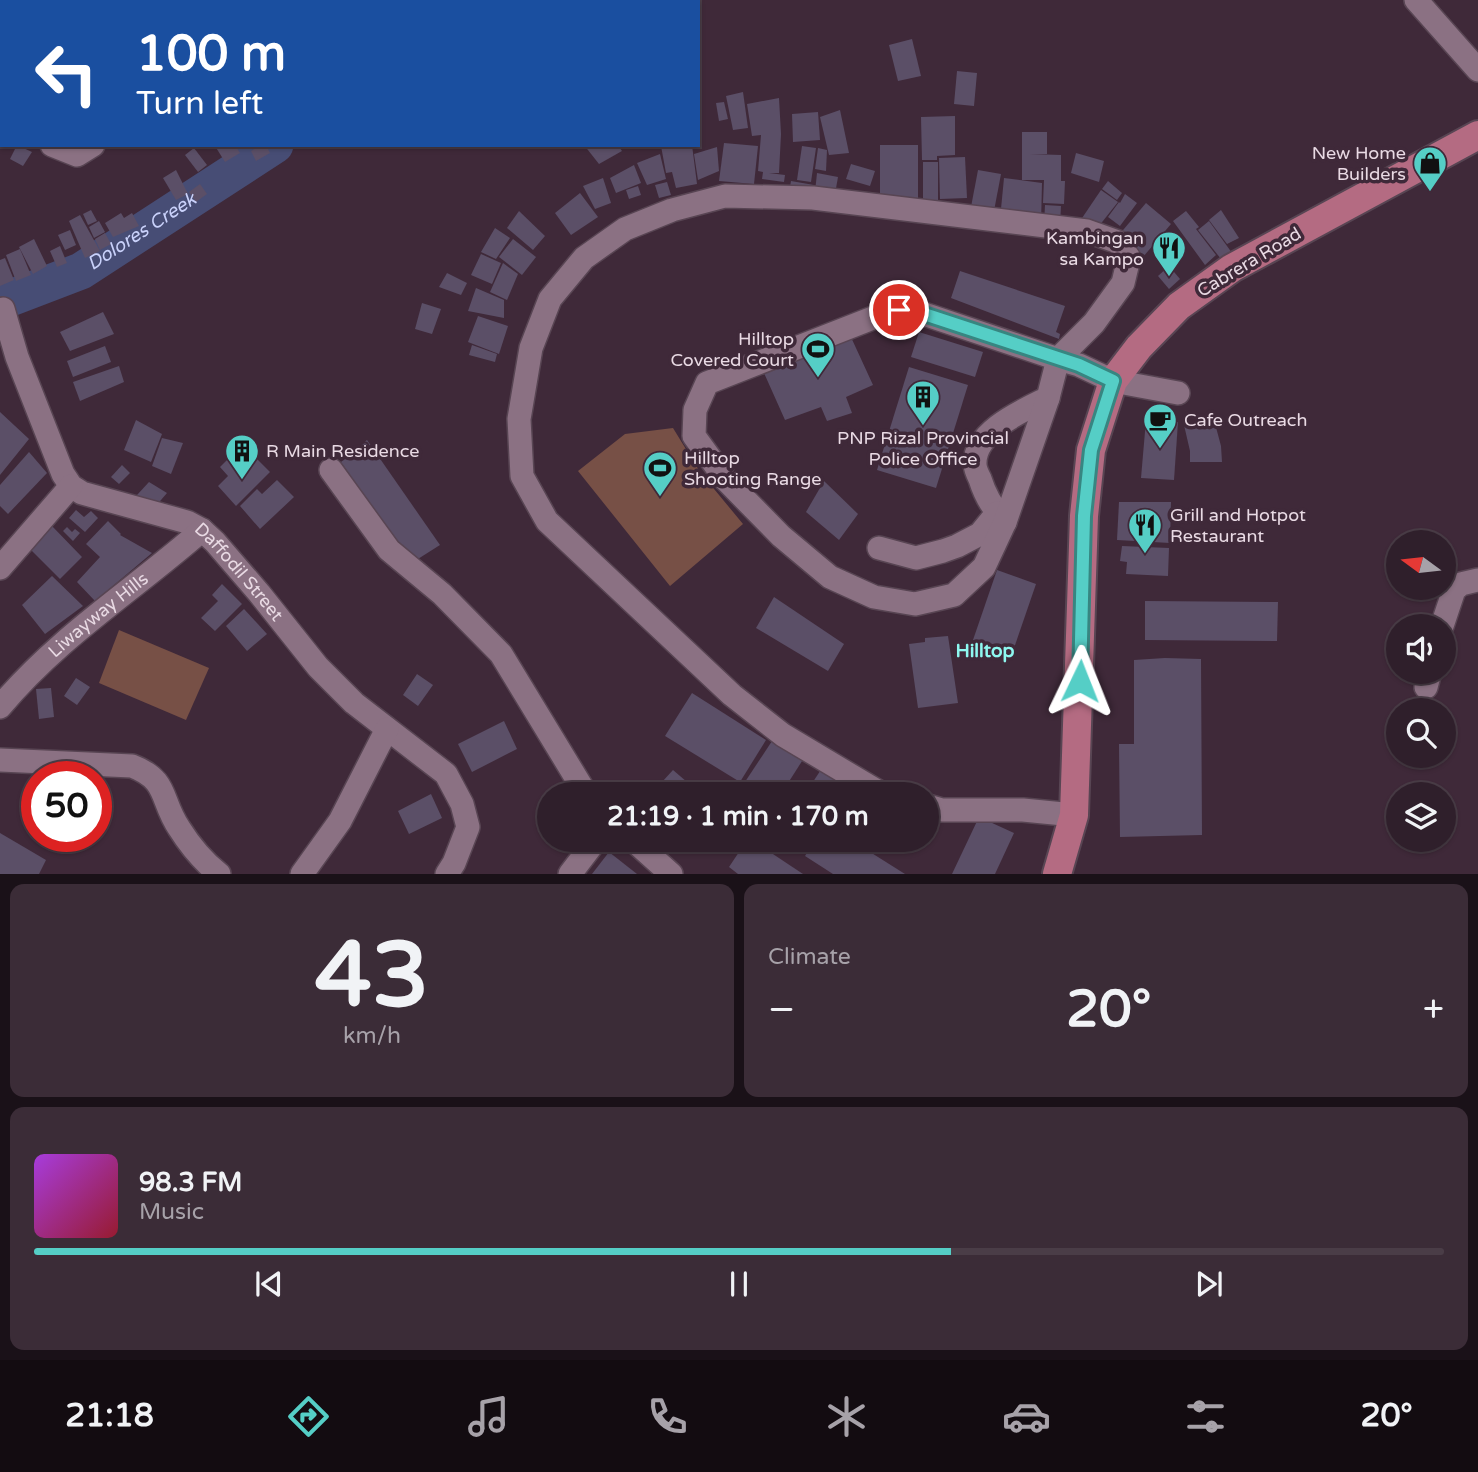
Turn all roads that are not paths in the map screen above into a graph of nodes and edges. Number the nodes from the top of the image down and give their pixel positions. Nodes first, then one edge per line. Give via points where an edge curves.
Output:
1 (1416, 0) edge
2 (1478, 70) edge
3 (1478, 135) edge
4 (57, 147) edge
5 (87, 149) edge
6 (3, 309) dead end
7 (17, 357) junction
8 (1058, 359) junction
9 (0, 375) edge
10 (1113, 381) junction
11 (1178, 393) dead end
12 (1048, 398) junction
13 (331, 470) dead end
14 (71, 486) junction
15 (1001, 517) junction
16 (202, 530) junction
17 (878, 548) dead end
18 (0, 568) edge
19 (1478, 580) edge
20 (1446, 614) edge
21 (0, 707) edge
22 (387, 729) junction
23 (0, 760) edge
24 (579, 782) edge
25 (862, 782) edge
26 (939, 809) edge
27 (1074, 815) junction
28 (587, 852) edge
29 (647, 852) edge
30 (451, 868) edge
31 (219, 873) edge
32 (302, 873) edge
33 (570, 873) edge
34 (671, 873) edge
35 (1057, 873) edge

1 - 2 street
3 - 10 main road, Cabrera Road via 1232,268 1179,306
4 - 5 street via 76,155
6 - 7 street
7 - 9 street
7 - 14 street
8 - 10 street
8 - 12 street
8 - 15 street via 918,312 899,310 707,383 695,410 694,436 726,480 830,577 874,597 915,604 954,595 984,567
8 - 25 street via 1094,323 1123,283 1129,258 1118,242 1087,231 813,198 725,196 625,229 584,258 550,299 531,348 519,419 522,476 547,521 732,695 783,735
10 - 11 street
10 - 27 main road, Cabrera Road via 1091,450 1084,516
12 - 15 street
12 - 15 street via 1016,414 980,444 975,464 984,491
13 - 24 street via 389,550 501,653
14 - 16 street, Daffodil Street
14 - 18 street
15 - 17 street via 950,549 916,558
16 - 21 street, Liwayway Hills via 98,612
16 - 22 street, Daffodil Street via 318,667
19 - 20 street via 1454,590
22 - 30 street, Daffodil Street via 446,774 462,804 468,827
22 - 32 street via 340,821
23 - 31 street via 132,766 148,772 159,784 178,828
26 - 27 street
27 - 35 main road, Cabrera Road
28 - 33 street
29 - 34 street

